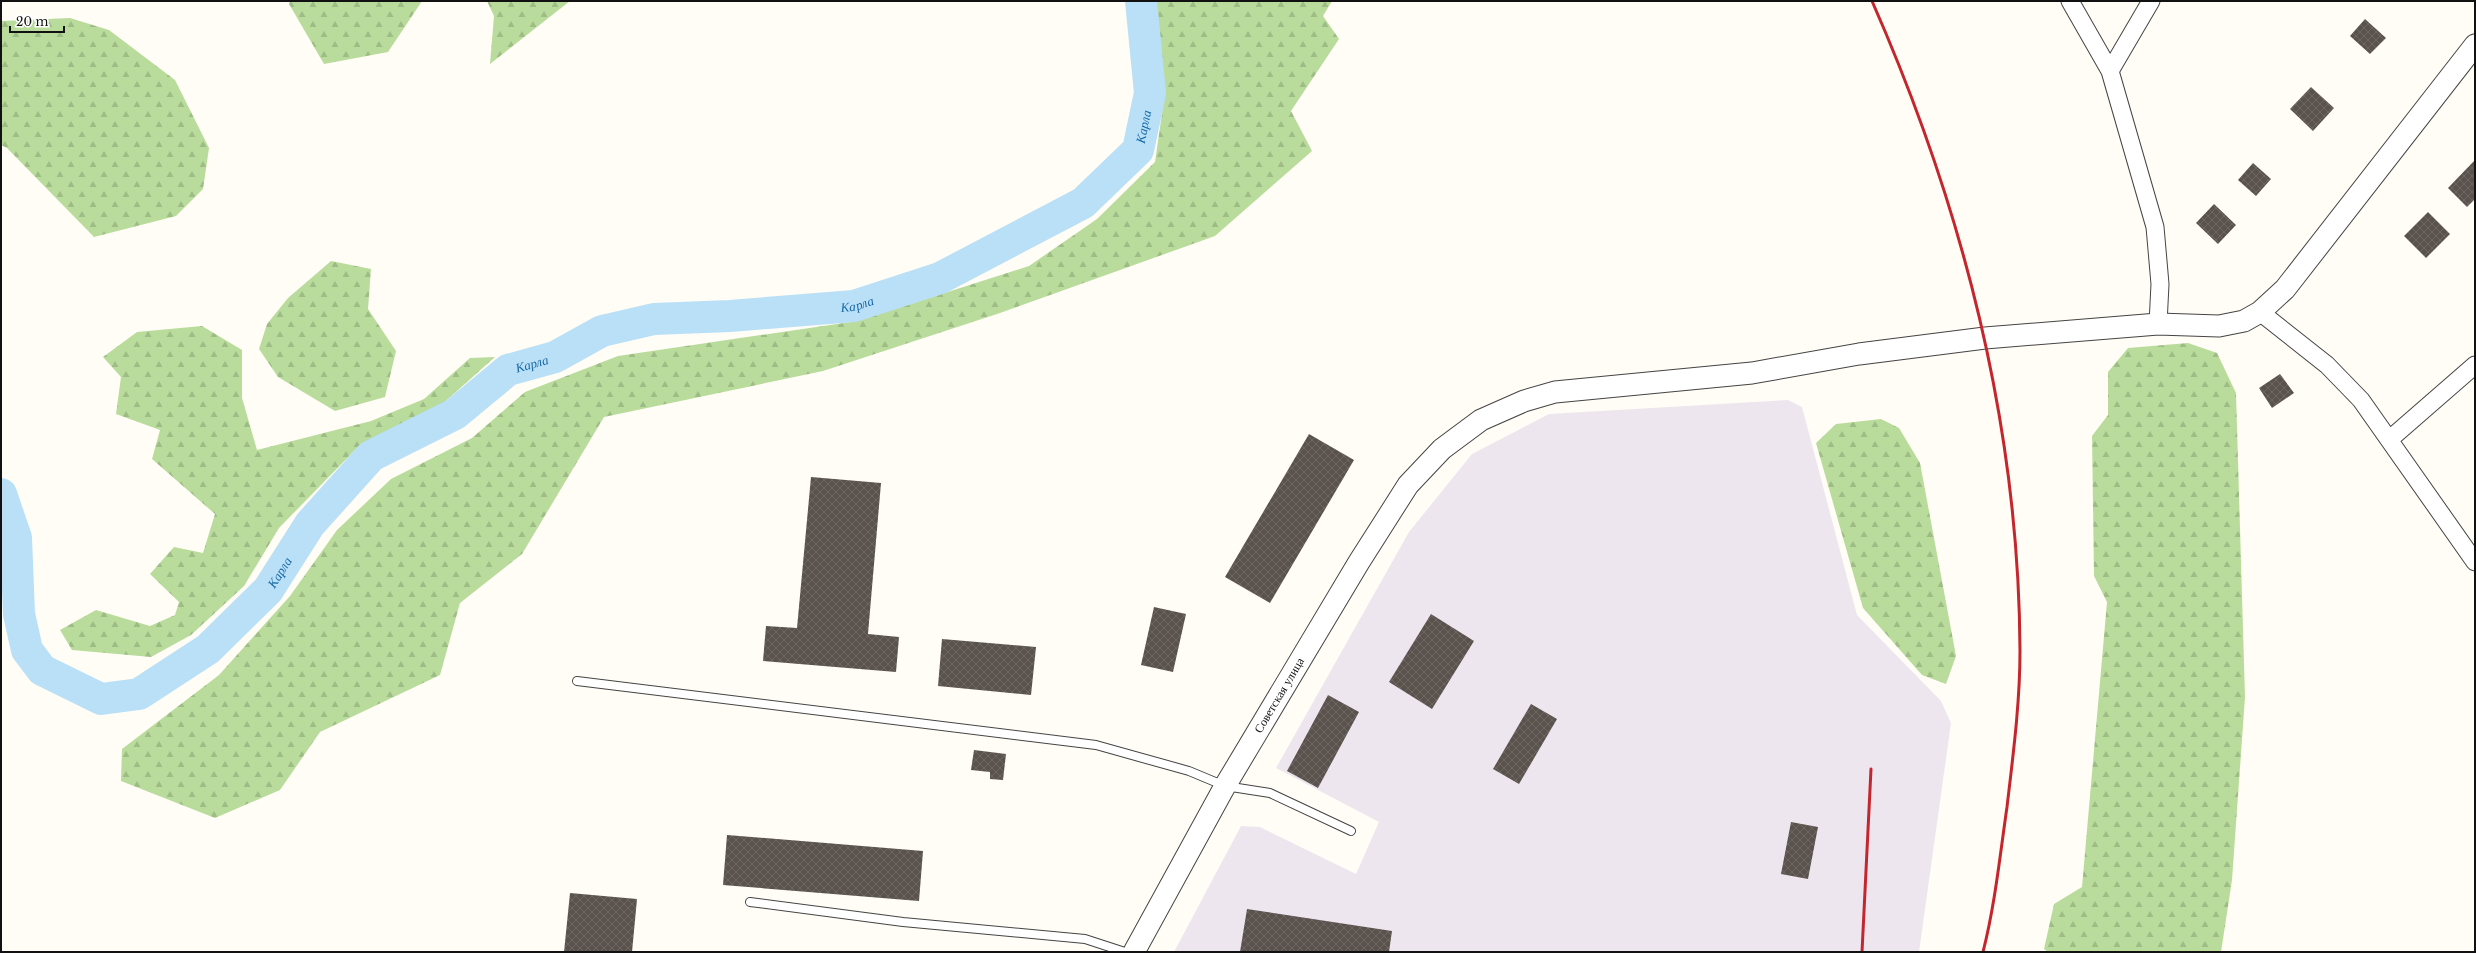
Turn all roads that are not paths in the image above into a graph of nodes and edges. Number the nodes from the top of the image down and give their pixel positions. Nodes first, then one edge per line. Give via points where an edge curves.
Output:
1 (2070, 1) edge
2 (2151, 1) edge
3 (2475, 45) edge
4 (2110, 71) junction
5 (2260, 312) junction
6 (2158, 324) junction
7 (2475, 365) edge
8 (2390, 439) junction
9 (2475, 562) edge
10 (577, 681) dead end
11 (1225, 786) junction
12 (1351, 831) dead end
13 (750, 902) dead end
14 (1125, 952) edge
15 (1134, 952) edge

1 - 4 street
2 - 4 street
3 - 5 street, Советская улица via 2285,289
4 - 6 street via 2155,227 2160,284
5 - 6 street, Советская улица via 2244,321 2219,326
5 - 8 street via 2327,365 2361,400
6 - 11 street, Советская улица via 1985,338 1859,354 1752,373 1555,392 1524,401 1481,420 1442,449 1408,485
7 - 8 street
8 - 9 street
10 - 11 lane via 1096,745 1189,771
11 - 12 lane via 1270,793
11 - 15 street, Советская улица
13 - 14 lane via 904,922 1085,939

